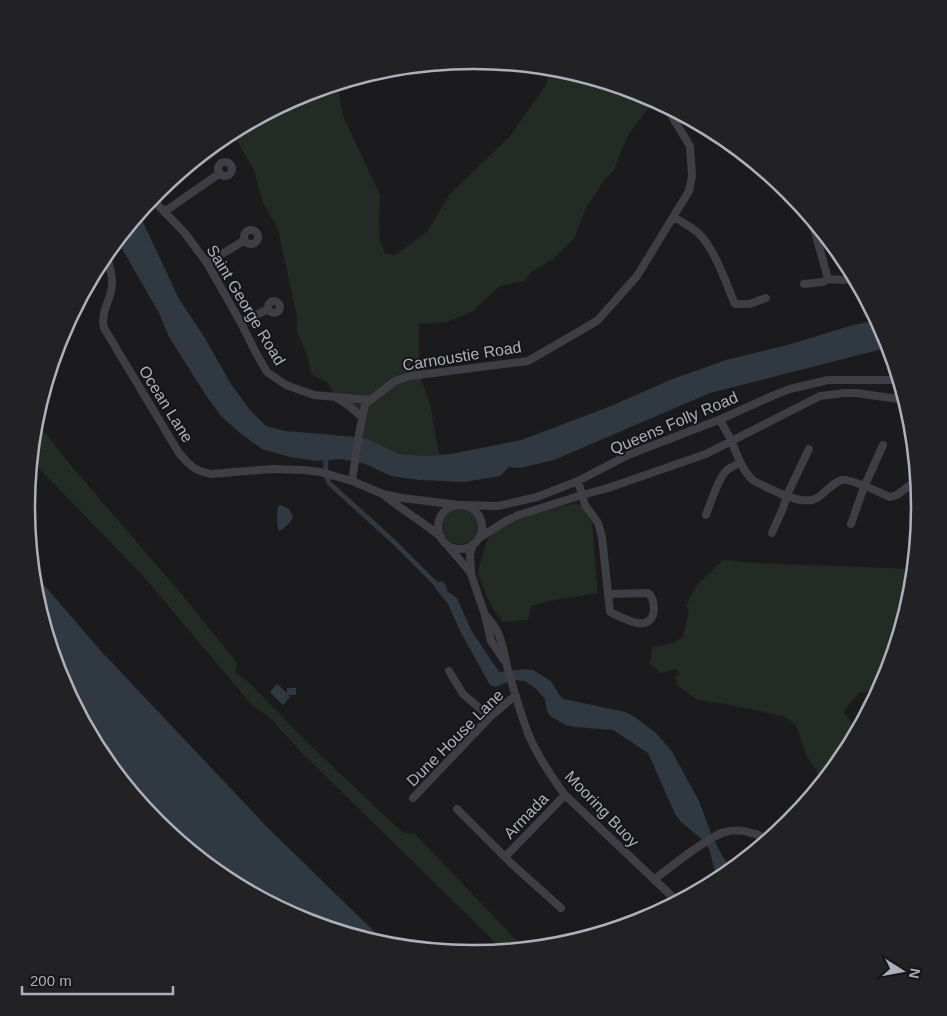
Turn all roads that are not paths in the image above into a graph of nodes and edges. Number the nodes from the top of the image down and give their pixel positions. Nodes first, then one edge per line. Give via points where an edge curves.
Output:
1 (672, 118) edge
2 (220, 173) dead end
3 (157, 205) edge
4 (164, 212) junction
5 (673, 217) junction
6 (816, 234) edge
7 (245, 240) dead end
8 (207, 263) junction
9 (109, 264) edge
10 (847, 279) edge
11 (828, 280) junction
12 (804, 284) dead end
13 (766, 298) dead end
14 (268, 309) dead end
15 (241, 323) junction
16 (893, 380) edge
17 (335, 397) junction
18 (898, 399) edge
19 (370, 400) junction
20 (362, 417) junction
21 (720, 420) junction
22 (731, 441) junction
23 (883, 445) dead end
24 (809, 448) dead end
25 (740, 463) junction
26 (352, 481) junction
27 (578, 481) junction
28 (911, 484) edge
29 (864, 487) junction
30 (383, 494) junction
31 (582, 495) junction
32 (787, 496) junction
33 (461, 505) junction
34 (706, 515) dead end
35 (850, 524) dead end
36 (772, 533) dead end
37 (443, 540) junction
38 (476, 541) junction
39 (471, 574) junction
40 (608, 594) junction
41 (449, 671) dead end
42 (516, 696) junction
43 (490, 717) junction
44 (566, 796) junction
45 (413, 798) dead end
46 (457, 809) dead end
47 (763, 838) edge
48 (506, 857) junction
49 (654, 880) junction
50 (673, 898) edge
51 (561, 908) dead end

1 - 5 street, Carnoustie Road via 690,146 692,176 689,191
2 - 4 street
3 - 4 street, Saint George Road
4 - 8 street, Saint George Road
5 - 13 street via 702,237 735,304 749,304
5 - 19 street, Carnoustie Road via 637,276 598,320 585,328 528,361 410,376 395,381
6 - 11 street
7 - 8 street
8 - 15 street, Saint George Road
9 - 26 street, Ocean Lane via 113,285 103,314 104,328 187,462 211,474 299,469
10 - 11 street
11 - 12 street
14 - 15 street
15 - 17 street, Saint George Road via 267,372 286,385 314,395
16 - 21 street, Queens Folly Road via 828,380 790,389
17 - 19 street, Saint George Road
17 - 20 street, Saint George Road
18 - 22 street via 856,393 820,396
19 - 20 street, Carnoustie Road via 365,404
20 - 26 street, Carnoustie Road
21 - 22 street
21 - 27 street, Queens Folly Road via 628,455
22 - 25 street
22 - 31 street via 706,454
23 - 29 street
24 - 32 street
25 - 32 street via 754,481
25 - 34 street via 730,468 720,480
26 - 30 street, Ocean Lane
27 - 31 street
27 - 33 street, Queens Folly Road via 510,504
28 - 29 street via 890,497
29 - 32 street via 842,480 815,499
29 - 35 street
30 - 33 street, Ocean Lane
30 - 37 street, Ocean Lane
31 - 38 street via 512,518
31 - 40 street via 602,537
32 - 36 street
33 - 37 street via 449,508 442,516 439,527
33 - 38 street via 475,510 480,517 482,530
37 - 38 street via 461,549
37 - 39 street, Mooring Buoy
38 - 39 street, Mooring Buoy via 470,554
39 - 42 street, Mooring Buoy via 485,615 498,631
40 - 40 street via 610,612 620,618 644,623 650,620 654,602 648,593
41 - 43 street via 463,694
42 - 43 street, Dune House Lane
42 - 44 street, Mooring Buoy via 542,761
43 - 45 street, Dune House Lane
44 - 48 street, Armada
44 - 49 street, Mooring Buoy
46 - 48 street, Armada
47 - 49 street via 737,830 715,836
48 - 51 street, Armada
49 - 50 street, Mooring Buoy

